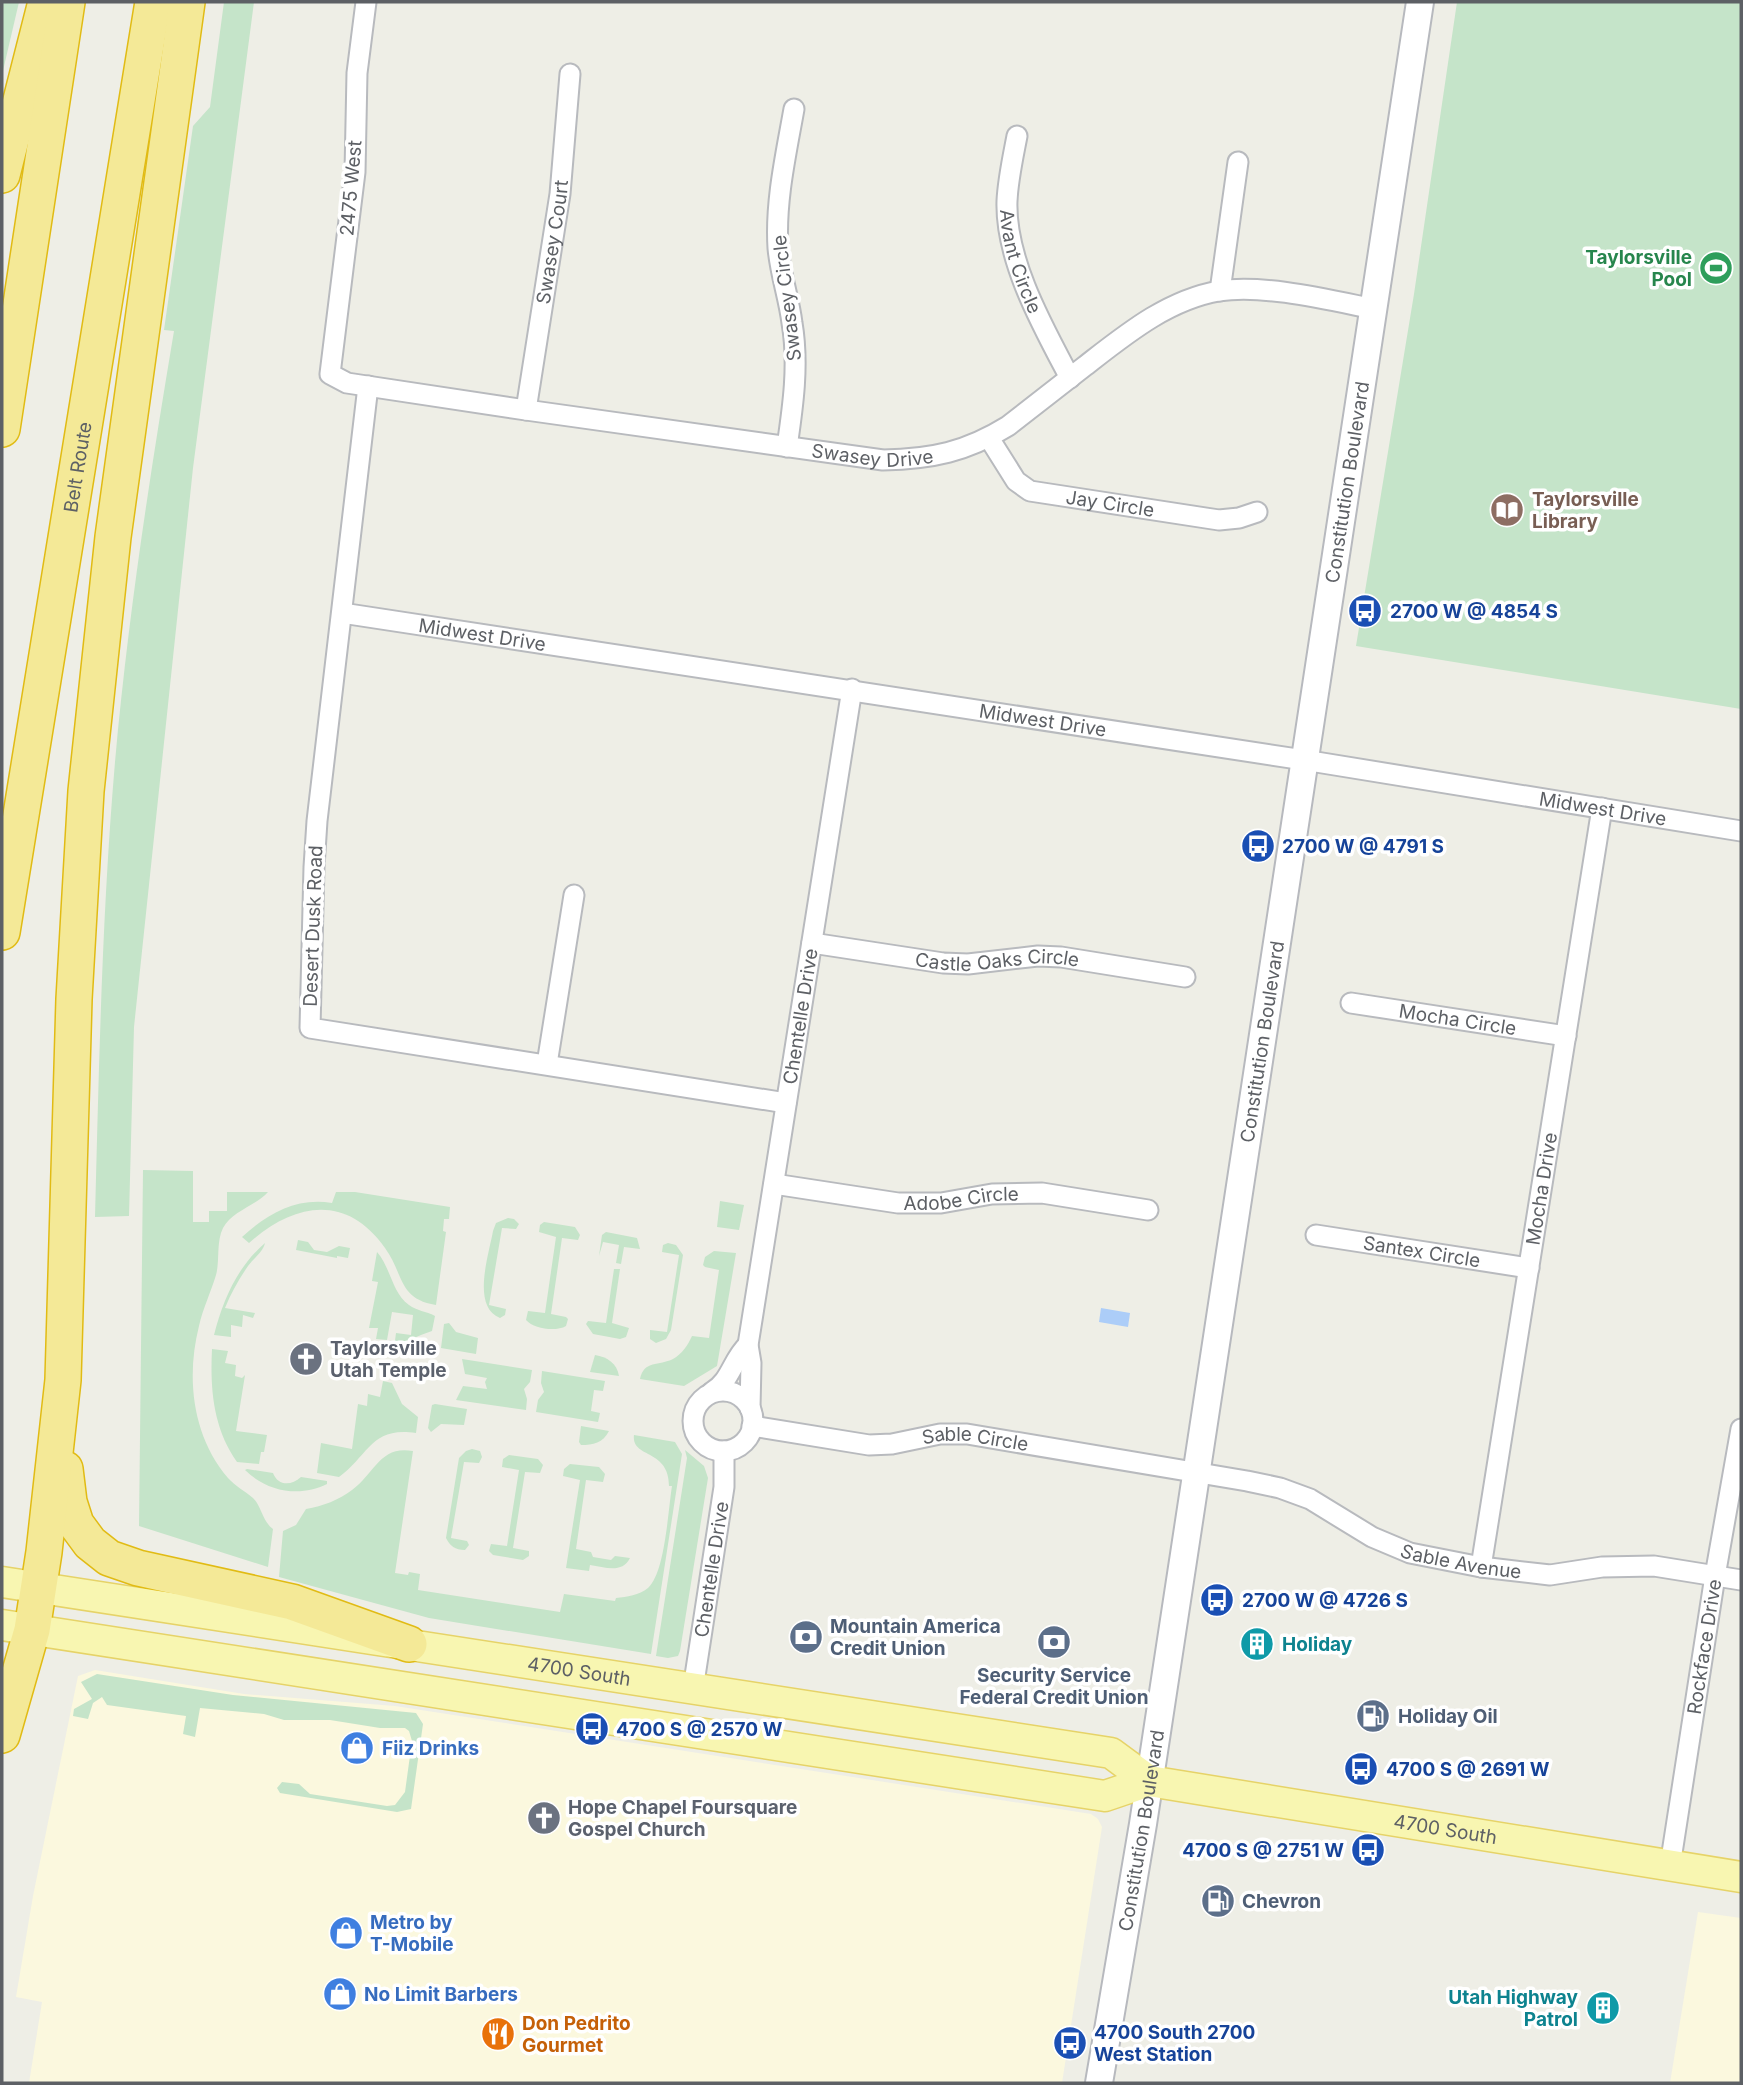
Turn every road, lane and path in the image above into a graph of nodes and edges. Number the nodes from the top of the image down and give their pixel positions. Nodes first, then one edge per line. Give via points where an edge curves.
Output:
1 (46, 2) edge
2 (67, 2) edge
3 (153, 2) edge
4 (187, 2) edge
5 (366, 2) edge
6 (1420, 2) edge
7 (570, 74) dead end
8 (794, 109) dead end
9 (1017, 136) dead end
10 (1238, 162) dead end
11 (2, 175) edge
12 (1220, 291) junction
13 (1374, 309) junction
14 (330, 374) joint
15 (1070, 379) junction
16 (368, 386) junction
17 (526, 411) junction
18 (2, 429) edge
19 (989, 438) junction
20 (787, 447) junction
21 (1257, 512) dead end
22 (342, 613) junction
23 (852, 689) junction
24 (1304, 760) junction
25 (1602, 808) junction
26 (1741, 831) edge
27 (574, 895) dead end
28 (2, 932) edge
29 (812, 943) junction
30 (1185, 978) dead end
31 (1351, 1003) dead end
32 (1566, 1036) junction
33 (547, 1064) junction
34 (786, 1103) junction
35 (774, 1184) junction
36 (1148, 1210) dead end
37 (1316, 1235) dead end
38 (1528, 1268) junction
39 (748, 1345) junction
40 (63, 1380) junction
41 (712, 1392) junction
42 (751, 1417) junction
43 (1741, 1429) edge
44 (724, 1451) junction
45 (1196, 1472) junction
46 (1481, 1567) junction
47 (1715, 1576) junction
48 (1741, 1580) edge
49 (2, 1582) edge
50 (38, 1587) junction
51 (17, 1628) edge
52 (409, 1644) junction
53 (693, 1689) junction
54 (2, 1735) edge
55 (1149, 1781) junction
56 (1670, 1866) junction
57 (1741, 1877) edge
58 (1099, 2083) edge

1 - 11 highway
2 - 18 highway
3 - 28 highway, Belt Route
4 - 40 highway via 112,549 86,791 74,999
5 - 14 street, 2475 West via 355,172
6 - 13 main road, Constitution Boulevard
7 - 17 street, Swasey Court via 560,194
8 - 20 street, Swasey Circle via 778,226 795,351
9 - 15 street, Avant Circle via 1007,200 1014,253
10 - 12 street
12 - 13 street, Swasey Drive via 1275,292
12 - 15 street, Swasey Drive via 1159,313
13 - 24 main road, Constitution Boulevard
14 - 16 street, Swasey Drive
15 - 19 street, Swasey Drive
16 - 17 street, Swasey Drive
16 - 22 street, Desert Dusk Road
17 - 20 street, Swasey Drive
19 - 20 street, Swasey Drive via 942,456 912,460
19 - 21 street, Jay Circle via 1016,481 1030,491 1219,520
22 - 23 street, Midwest Drive
22 - 33 street, Desert Dusk Road via 314,856 310,1028
23 - 24 street, Midwest Drive
23 - 29 street, Chentelle Drive
24 - 25 street, Midwest Drive
24 - 45 main road, Constitution Boulevard
25 - 26 street, Midwest Drive
25 - 32 street, Mocha Drive
27 - 33 street
29 - 30 street, Castle Oaks Circle via 943,963 1061,957
29 - 34 street, Chentelle Drive
31 - 32 street, Mocha Circle
32 - 38 street, Mocha Drive
33 - 34 street, Desert Dusk Road
34 - 35 street, Chentelle Drive
35 - 36 street, Adobe Circle via 898,1203 1042,1192
35 - 39 street, Chentelle Drive
37 - 38 street, Santex Circle
38 - 46 street, Mocha Drive
39 - 41 street, Chentelle Drive via 738,1355 728,1379
39 - 42 street, Chentelle Drive
40 - 50 highway
40 - 52 highway via 69,1502 82,1533 99,1551 123,1564 292,1602
41 - 42 street via 738,1395
41 - 44 street, Chentelle Drive via 699,1402 692,1424 703,1444
42 - 44 street via 750,1434 740,1446
42 - 45 street, Sable Circle via 869,1445 967,1434
43 - 47 street, Rockface Drive
44 - 53 street, Chentelle Drive via 725,1478
45 - 46 street, Sable Avenue via 1280,1488 1310,1499 1410,1553
45 - 55 main road, Constitution Boulevard
46 - 47 street, Sable Avenue via 1550,1575 1654,1566
47 - 48 street, Sable Avenue
47 - 56 street, Rockface Drive
49 - 50 main road, 4700 South
50 - 51 highway
50 - 52 main road, 4700 South
51 - 54 highway
51 - 55 main road, 4700 South via 1105,1796
52 - 53 main road, 4700 South
53 - 55 main road, 4700 South via 1111,1753
55 - 56 main road, 4700 South
55 - 58 main road, Constitution Boulevard
56 - 57 main road, 4700 South

